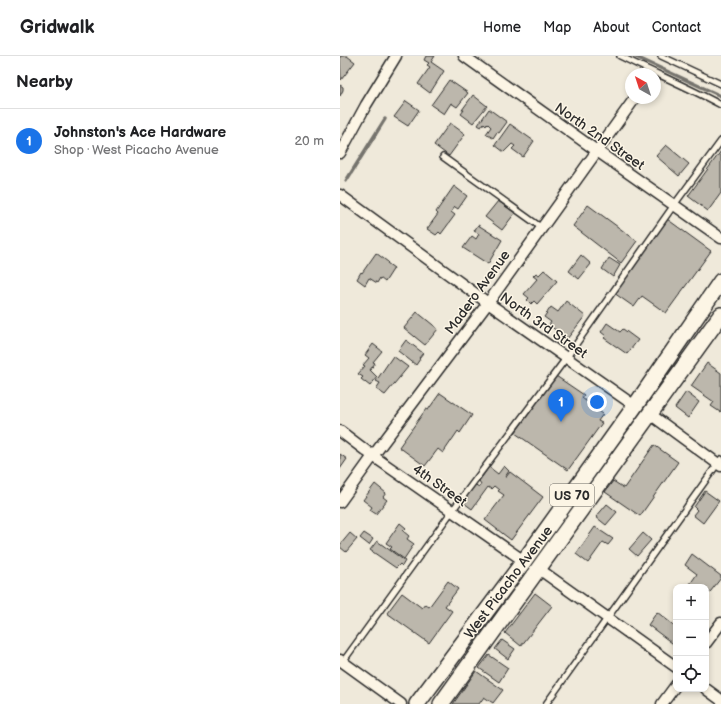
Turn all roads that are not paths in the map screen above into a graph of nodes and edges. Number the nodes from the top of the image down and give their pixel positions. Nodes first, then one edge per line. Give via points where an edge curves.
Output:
1 (396, 56) edge
2 (464, 56) edge
3 (620, 56) edge
4 (661, 56) edge
5 (721, 84) edge
6 (631, 104) edge
7 (721, 105) edge
8 (721, 141) edge
9 (597, 152) junction
10 (340, 153) edge
11 (443, 157) dead end
12 (340, 195) edge
13 (674, 205) junction
14 (542, 228) junction
15 (721, 238) edge
16 (721, 281) edge
17 (488, 303) junction
18 (721, 315) edge
19 (567, 358) junction
20 (635, 406) junction
21 (650, 414) junction
22 (340, 431) edge
23 (373, 456) junction
24 (720, 463) edge
25 (340, 502) edge
26 (452, 511) junction
27 (524, 561) junction
28 (539, 569) junction
29 (608, 618) junction
30 (721, 623) edge
31 (709, 639) edge
32 (341, 663) edge
33 (673, 665) edge
34 (673, 689) edge
35 (709, 691) edge
36 (721, 700) edge
37 (401, 704) edge
38 (417, 704) edge
39 (441, 704) edge
40 (546, 704) edge
41 (662, 704) edge

1 - 10 street
2 - 9 street, North 2nd Street
3 - 7 lane
4 - 5 lane
6 - 9 street, Madero Avenue
8 - 13 lane
9 - 13 street, North 2nd Street
9 - 14 street, Madero Avenue
11 - 14 lane
12 - 17 street, North 3rd Street
13 - 15 street, North 2nd Street
13 - 19 lane
14 - 17 street, Madero Avenue
16 - 20 main road, West Picacho Avenue / US 70
17 - 19 street, North 3rd Street
17 - 23 street, Madero Avenue
18 - 21 main road, West Picacho Avenue / US 70
19 - 20 street, North 3rd Street
19 - 26 lane
20 - 27 main road, West Picacho Avenue / US 70
21 - 24 street
21 - 28 main road, West Picacho Avenue / US 70
22 - 23 street, 4th Street
23 - 25 street, Madero Avenue
23 - 26 street, 4th Street
24 - 29 lane
26 - 27 street, 4th Street
26 - 32 lane
27 - 38 main road, West Picacho Avenue / US 70
28 - 29 street
28 - 39 main road, West Picacho Avenue / US 70
29 - 33 street
29 - 40 lane
30 - 31 street
32 - 37 street
34 - 41 street
35 - 36 street

